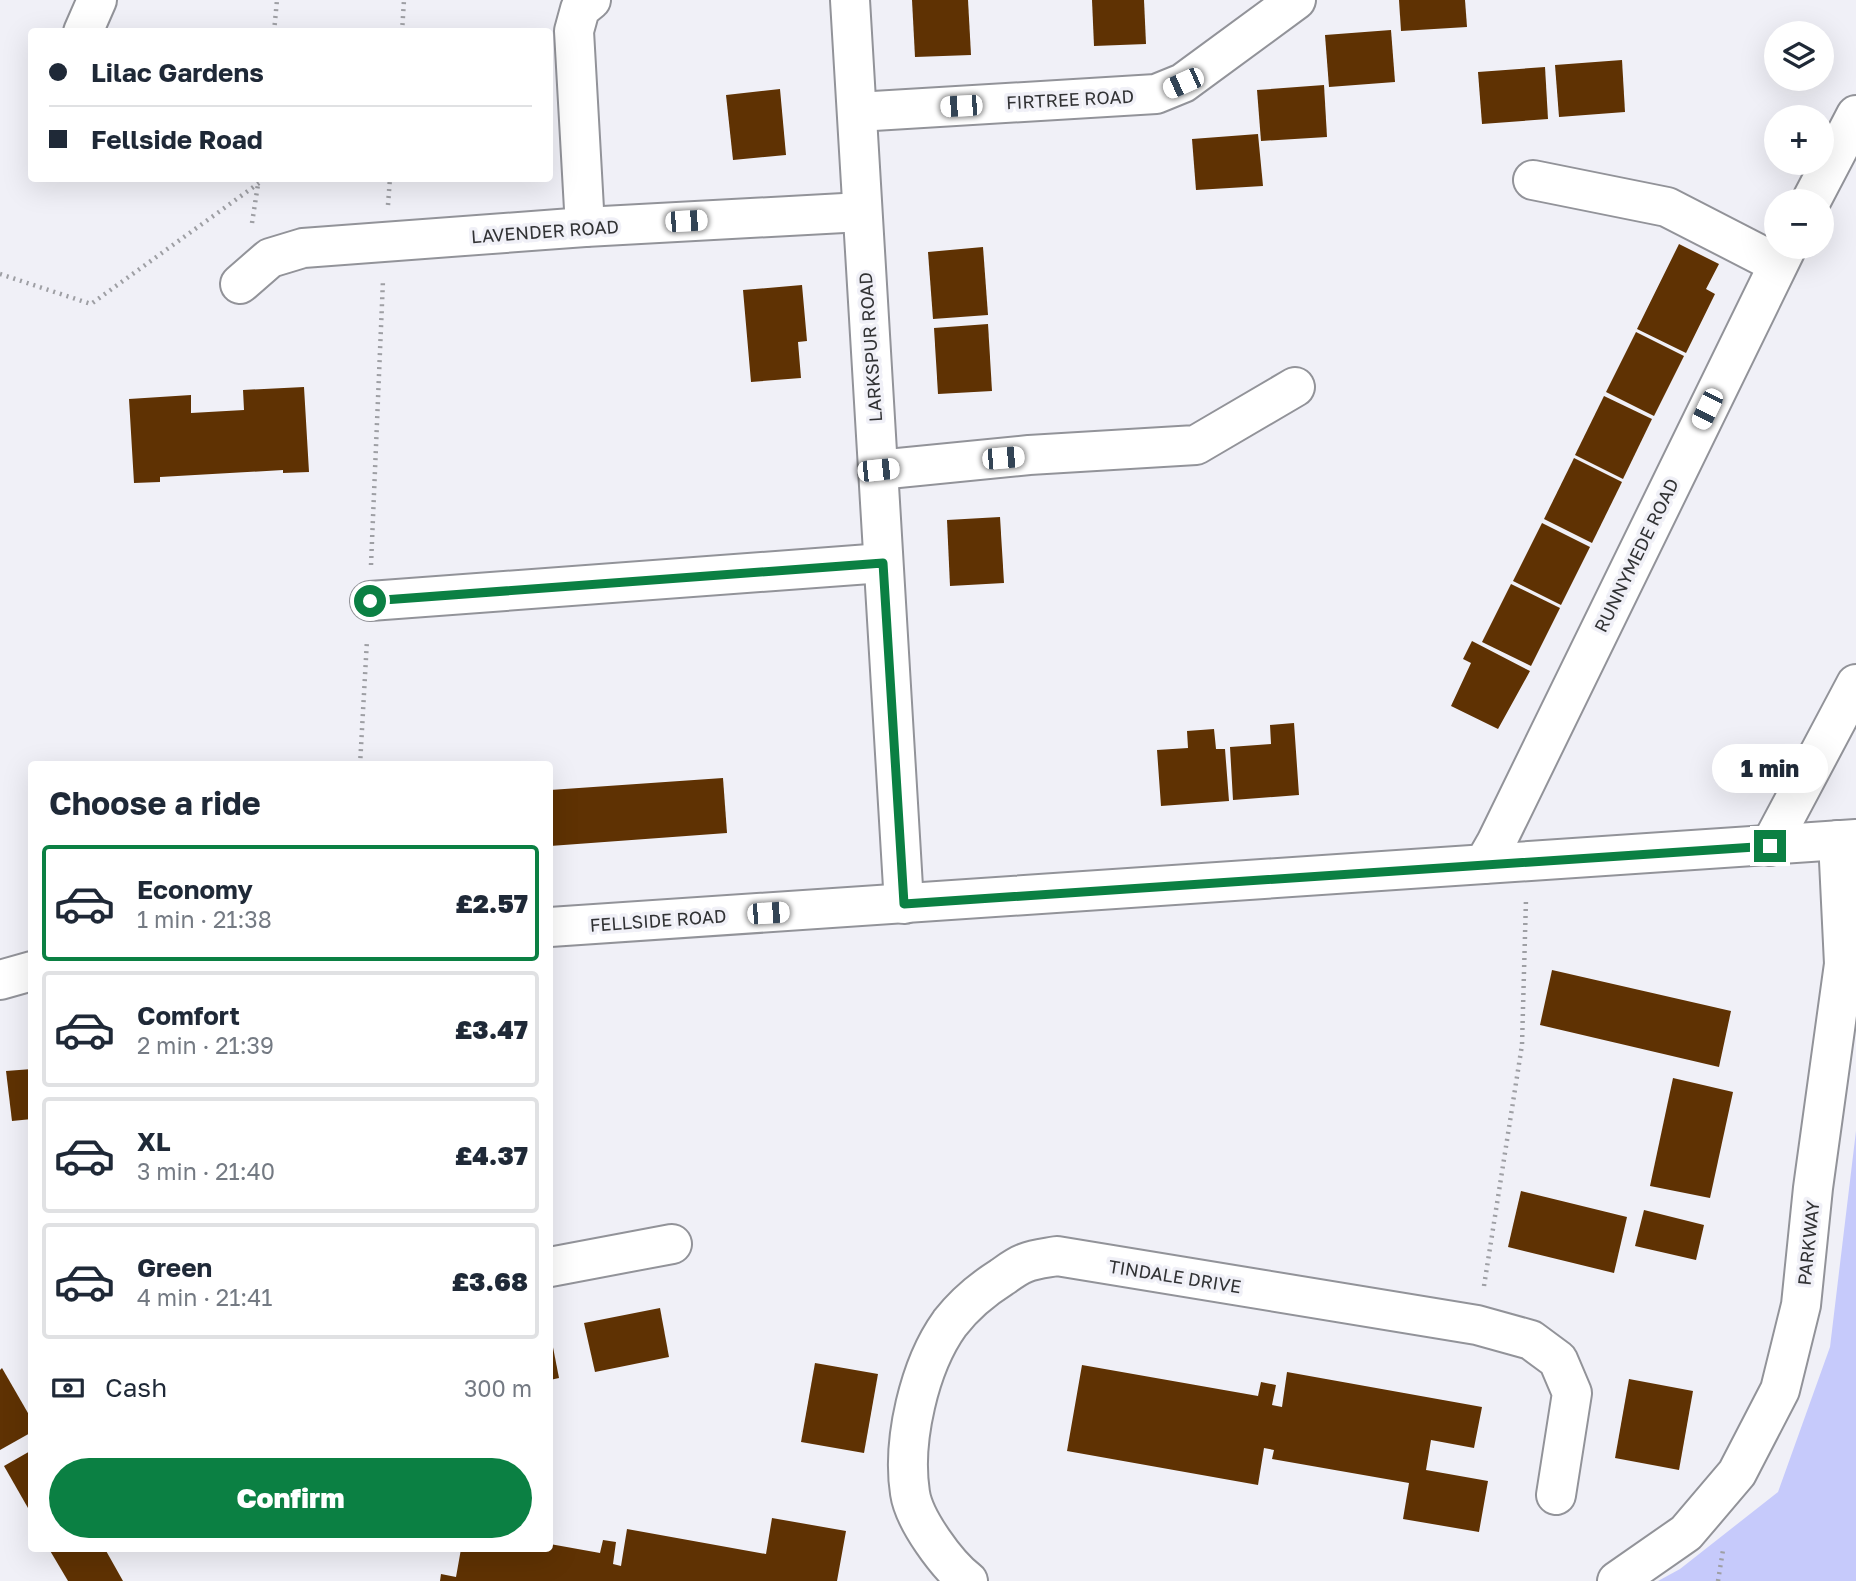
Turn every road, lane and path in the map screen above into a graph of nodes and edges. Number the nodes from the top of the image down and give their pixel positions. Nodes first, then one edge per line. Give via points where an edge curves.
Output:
1 (97, 0) edge
2 (277, 0) edge
3 (404, 0) edge
4 (591, 0) edge
5 (850, 0) edge
6 (1296, 0) edge
7 (85, 28) edge
8 (274, 28) edge
9 (402, 28) edge
10 (857, 113) junction
11 (1856, 115) edge
12 (1533, 180) dead end
13 (390, 182) edge
14 (259, 183) dead end
15 (1817, 189) edge
16 (862, 212) junction
17 (585, 228) junction
18 (385, 243) junction
19 (1764, 247) edge
20 (1780, 259) edge
21 (0, 274) edge
22 (240, 284) dead end
23 (1296, 387) dead end
24 (878, 470) junction
25 (883, 563) junction
26 (370, 601) junction
27 (1856, 684) edge
28 (360, 761) edge
29 (1847, 839) edge
30 (1770, 846) junction
31 (1527, 861) junction
32 (1483, 864) junction
33 (904, 904) junction
34 (553, 927) edge
35 (28, 972) edge
36 (0, 980) edge
37 (672, 1244) dead end
38 (553, 1266) edge
39 (1477, 1325) junction
40 (1556, 1495) dead end
41 (957, 1578) edge
42 (1617, 1581) edge

1 - 7 street
2 - 8 path
3 - 9 path
4 - 17 street via 580,9 574,31
5 - 10 street, LARKSPUR ROAD
6 - 10 street, FIRTREE ROAD via 1183,83 1156,94
10 - 16 street, LARKSPUR ROAD
11 - 15 street
12 - 19 street via 1667,207
13 - 18 path
14 - 21 path via 91,303
16 - 17 street, LAVENDER ROAD
16 - 24 street, LARKSPUR ROAD
17 - 18 street, LAVENDER ROAD
18 - 22 street, LAVENDER ROAD via 303,248 270,258
18 - 26 path
20 - 32 street, RUNNYMEDE ROAD
23 - 24 street via 1196,445
24 - 25 street, LARKSPUR ROAD
25 - 26 street
25 - 33 street, LARKSPUR ROAD
26 - 28 path
27 - 30 street
29 - 30 street, FELLSIDE ROAD
29 - 42 street, PARKWAY via 1844,964 1801,1305 1780,1390 1737,1474 1686,1533
30 - 31 street, FELLSIDE ROAD
31 - 32 street, FELLSIDE ROAD
31 - 39 path via 1522,1045
32 - 33 street, FELLSIDE ROAD
33 - 34 street, FELLSIDE ROAD
35 - 36 street
37 - 38 street
39 - 40 street, TINDALE DRIVE via 1531,1340 1558,1360 1572,1393
39 - 41 street, TINDALE DRIVE via 1057,1256 1024,1263 972,1300 950,1324 928,1364 914,1410 910,1495 928,1534

